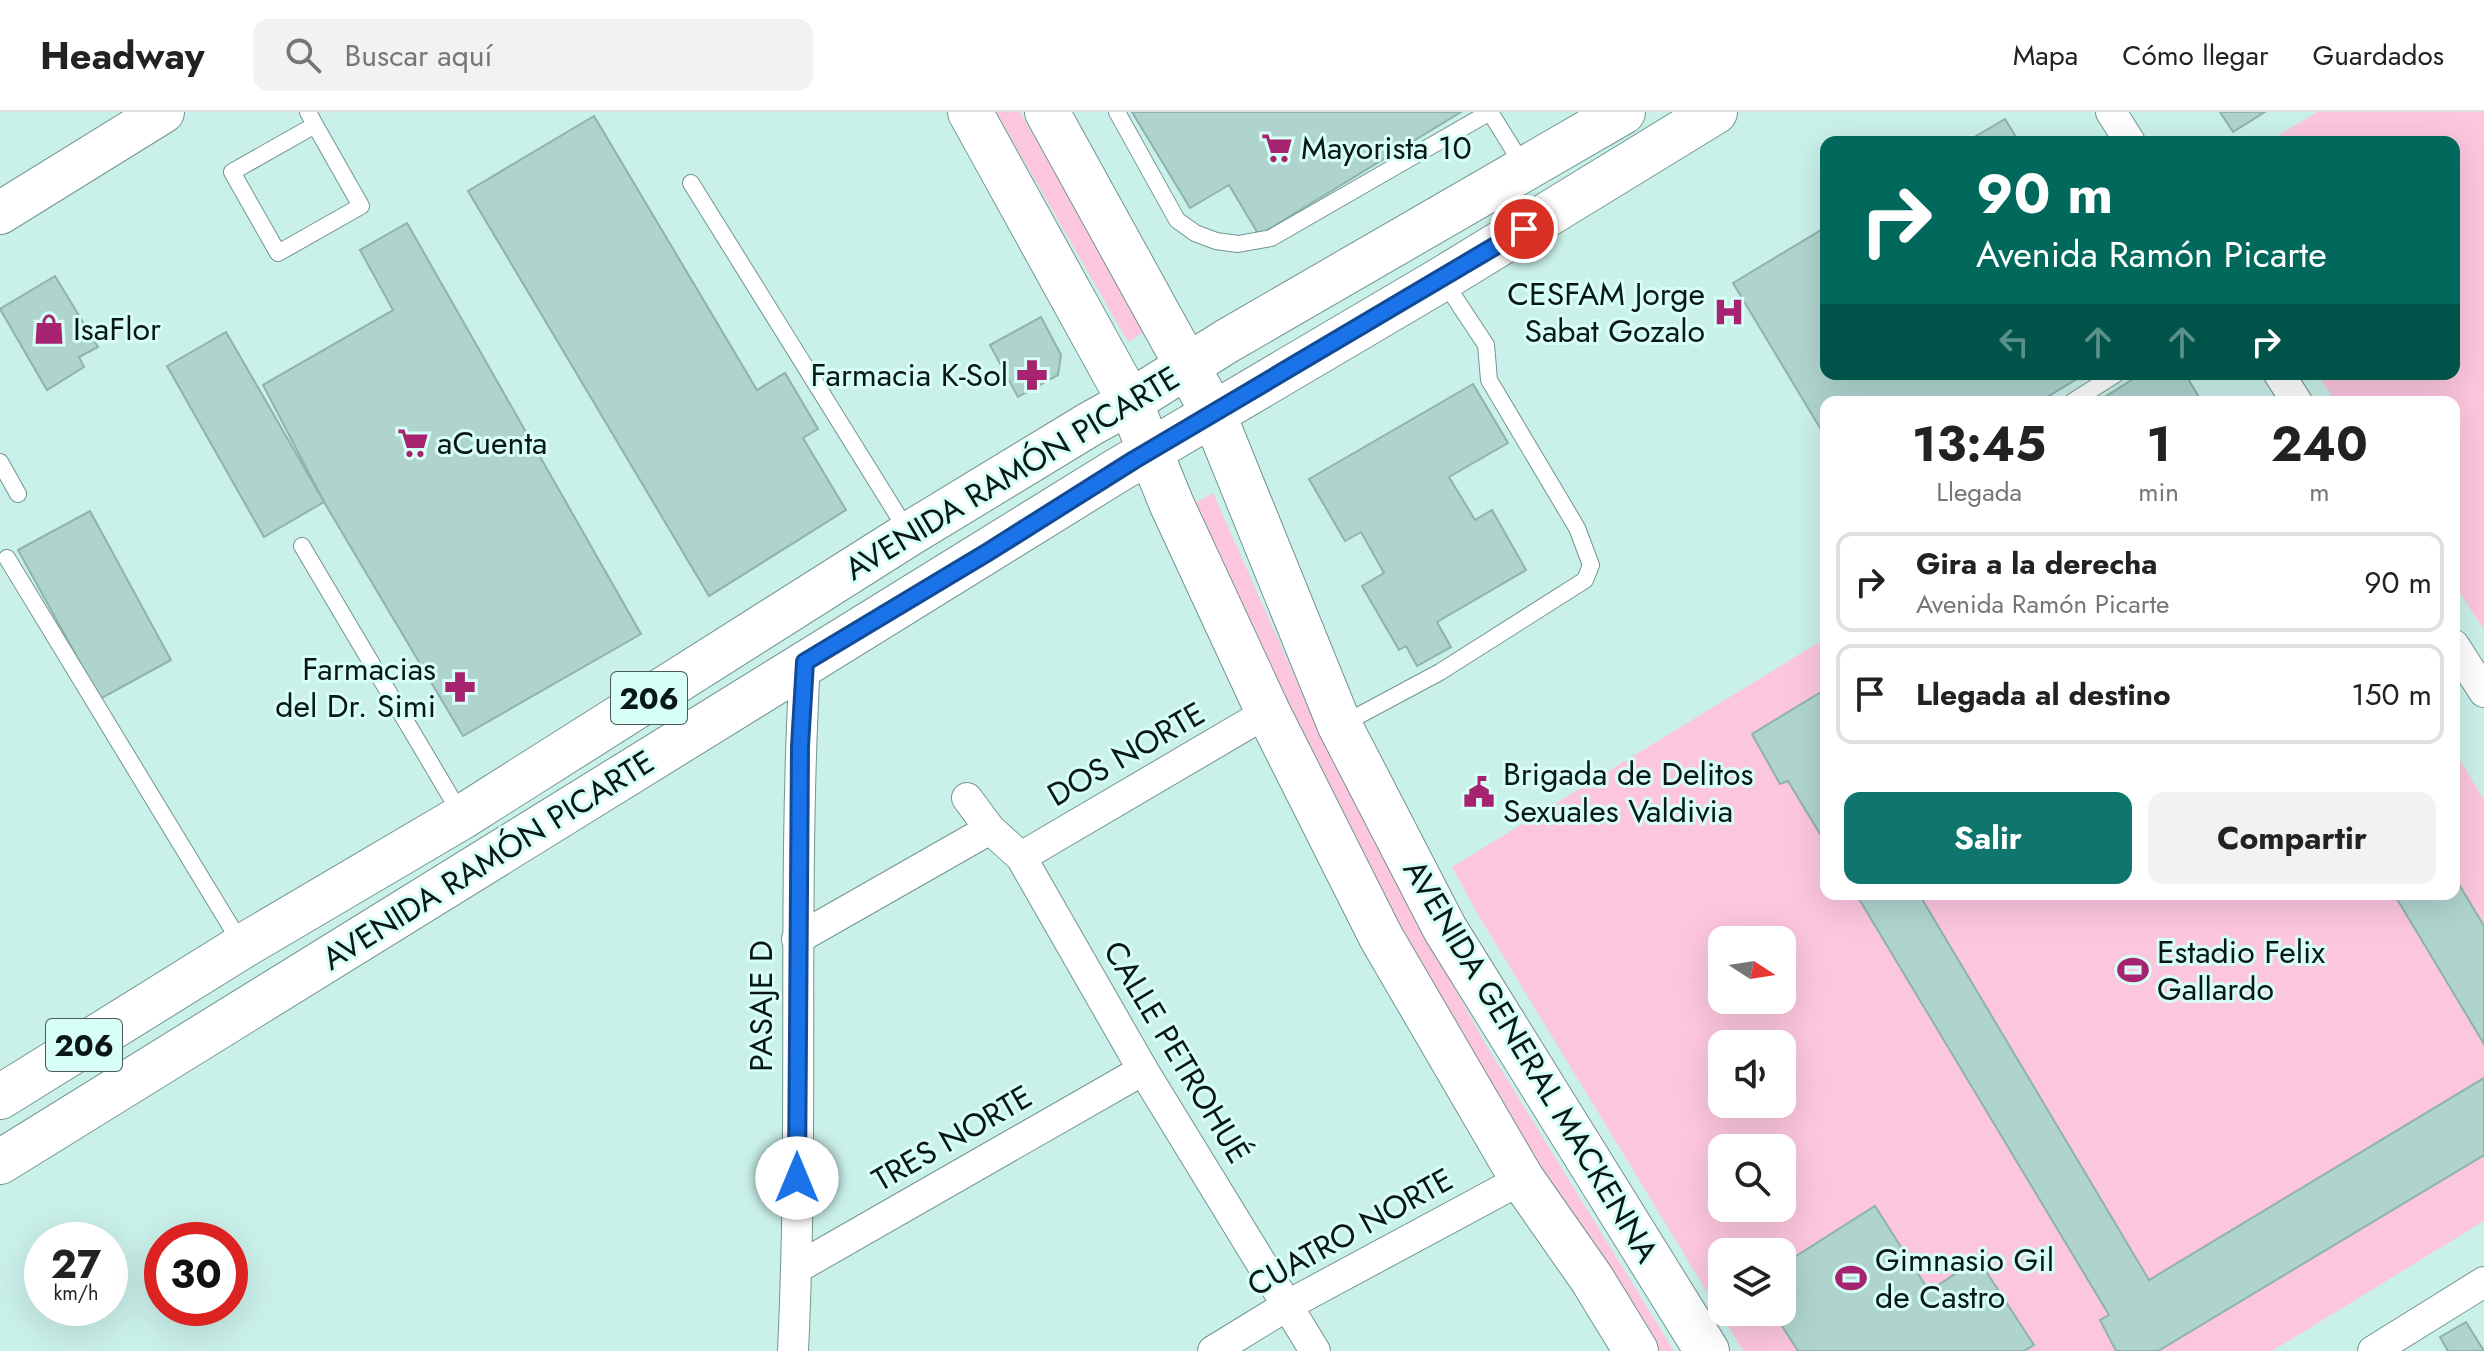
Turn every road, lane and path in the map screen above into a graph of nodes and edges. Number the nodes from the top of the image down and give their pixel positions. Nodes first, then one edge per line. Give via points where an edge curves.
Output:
1 (970, 112) edge
2 (1047, 112) edge
3 (1117, 112) edge
4 (1623, 112) edge
5 (1715, 112) edge
6 (2111, 112) edge
7 (151, 115) edge
8 (312, 118) edge
9 (2126, 136) edge
10 (1525, 169) junction
11 (691, 183) dead end
12 (0, 213) edge
13 (1442, 279) junction
14 (1187, 367) junction
15 (2107, 380) edge
16 (2081, 396) edge
17 (1213, 413) junction
18 (1141, 427) junction
19 (0, 462) edge
20 (18, 494) dead end
21 (909, 534) junction
22 (302, 546) dead end
23 (7, 558) dead end
24 (2460, 654) edge
25 (805, 662) junction
26 (2484, 692) edge
27 (1268, 712) junction
28 (1340, 726) junction
29 (967, 798) dead end
30 (462, 817) junction
31 (990, 829) junction
32 (1021, 857) junction
33 (797, 939) junction
34 (243, 946) junction
35 (1143, 1070) junction
36 (0, 1097) edge
37 (0, 1162) edge
38 (1522, 1179) junction
39 (797, 1268) junction
40 (2484, 1282) edge
41 (1288, 1305) junction
42 (793, 1351) edge
43 (1213, 1351) edge
44 (1315, 1351) edge
45 (1636, 1351) edge
46 (1707, 1351) edge
47 (2373, 1351) edge

1 - 18 main road, AVENIDA GENERAL MACKENNA
2 - 14 main road, AVENIDA GENERAL MACKENNA
3 - 10 lane via 1177,220 1216,241 1238,244 1271,238 1490,112
4 - 10 main road, AVENIDA RAMÓN PICARTE / 206
5 - 13 main road, AVENIDA RAMÓN PICARTE / 206
6 - 9 street
7 - 12 street
8 - 8 lane via 361,206 278,253 232,172
10 - 14 main road, AVENIDA RAMÓN PICARTE / 206
11 - 21 lane
13 - 17 main road, AVENIDA RAMÓN PICARTE / 206
13 - 28 lane via 1486,345 1489,380 1577,528 1591,565 1585,580 1440,672
14 - 17 main road, AVENIDA GENERAL MACKENNA
14 - 18 main road, AVENIDA RAMÓN PICARTE / 206
15 - 16 lane
17 - 18 main road, AVENIDA RAMÓN PICARTE / 206
17 - 28 main road, AVENIDA GENERAL MACKENNA
18 - 21 main road, AVENIDA RAMÓN PICARTE / 206 via 1090,424
18 - 25 main road, AVENIDA RAMÓN PICARTE / 206 via 988,552
18 - 27 main road, AVENIDA GENERAL MACKENNA
19 - 20 lane
21 - 30 main road, AVENIDA RAMÓN PICARTE / 206
22 - 30 lane
23 - 34 lane
24 - 26 street
25 - 33 street, PASAJE D
25 - 37 main road, AVENIDA RAMÓN PICARTE / 206
27 - 32 street, DOS NORTE
27 - 38 main road, AVENIDA GENERAL MACKENNA via 1381,937
28 - 46 main road, AVENIDA GENERAL MACKENNA via 1445,929
29 - 31 street, CALLE PETROHUÉ
30 - 34 main road, AVENIDA RAMÓN PICARTE / 206
31 - 32 street, CALLE PETROHUÉ
31 - 33 street
32 - 35 street, CALLE PETROHUÉ
33 - 39 street, PASAJE D
34 - 36 main road, AVENIDA RAMÓN PICARTE / 206
35 - 39 street, TRES NORTE
35 - 41 street, CALLE PETROHUÉ
38 - 41 street, CUATRO NORTE
38 - 45 main road, AVENIDA GENERAL MACKENNA
39 - 42 street, PASAJE D
40 - 47 street
41 - 43 street, CUATRO NORTE
41 - 44 street, CALLE PETROHUÉ

